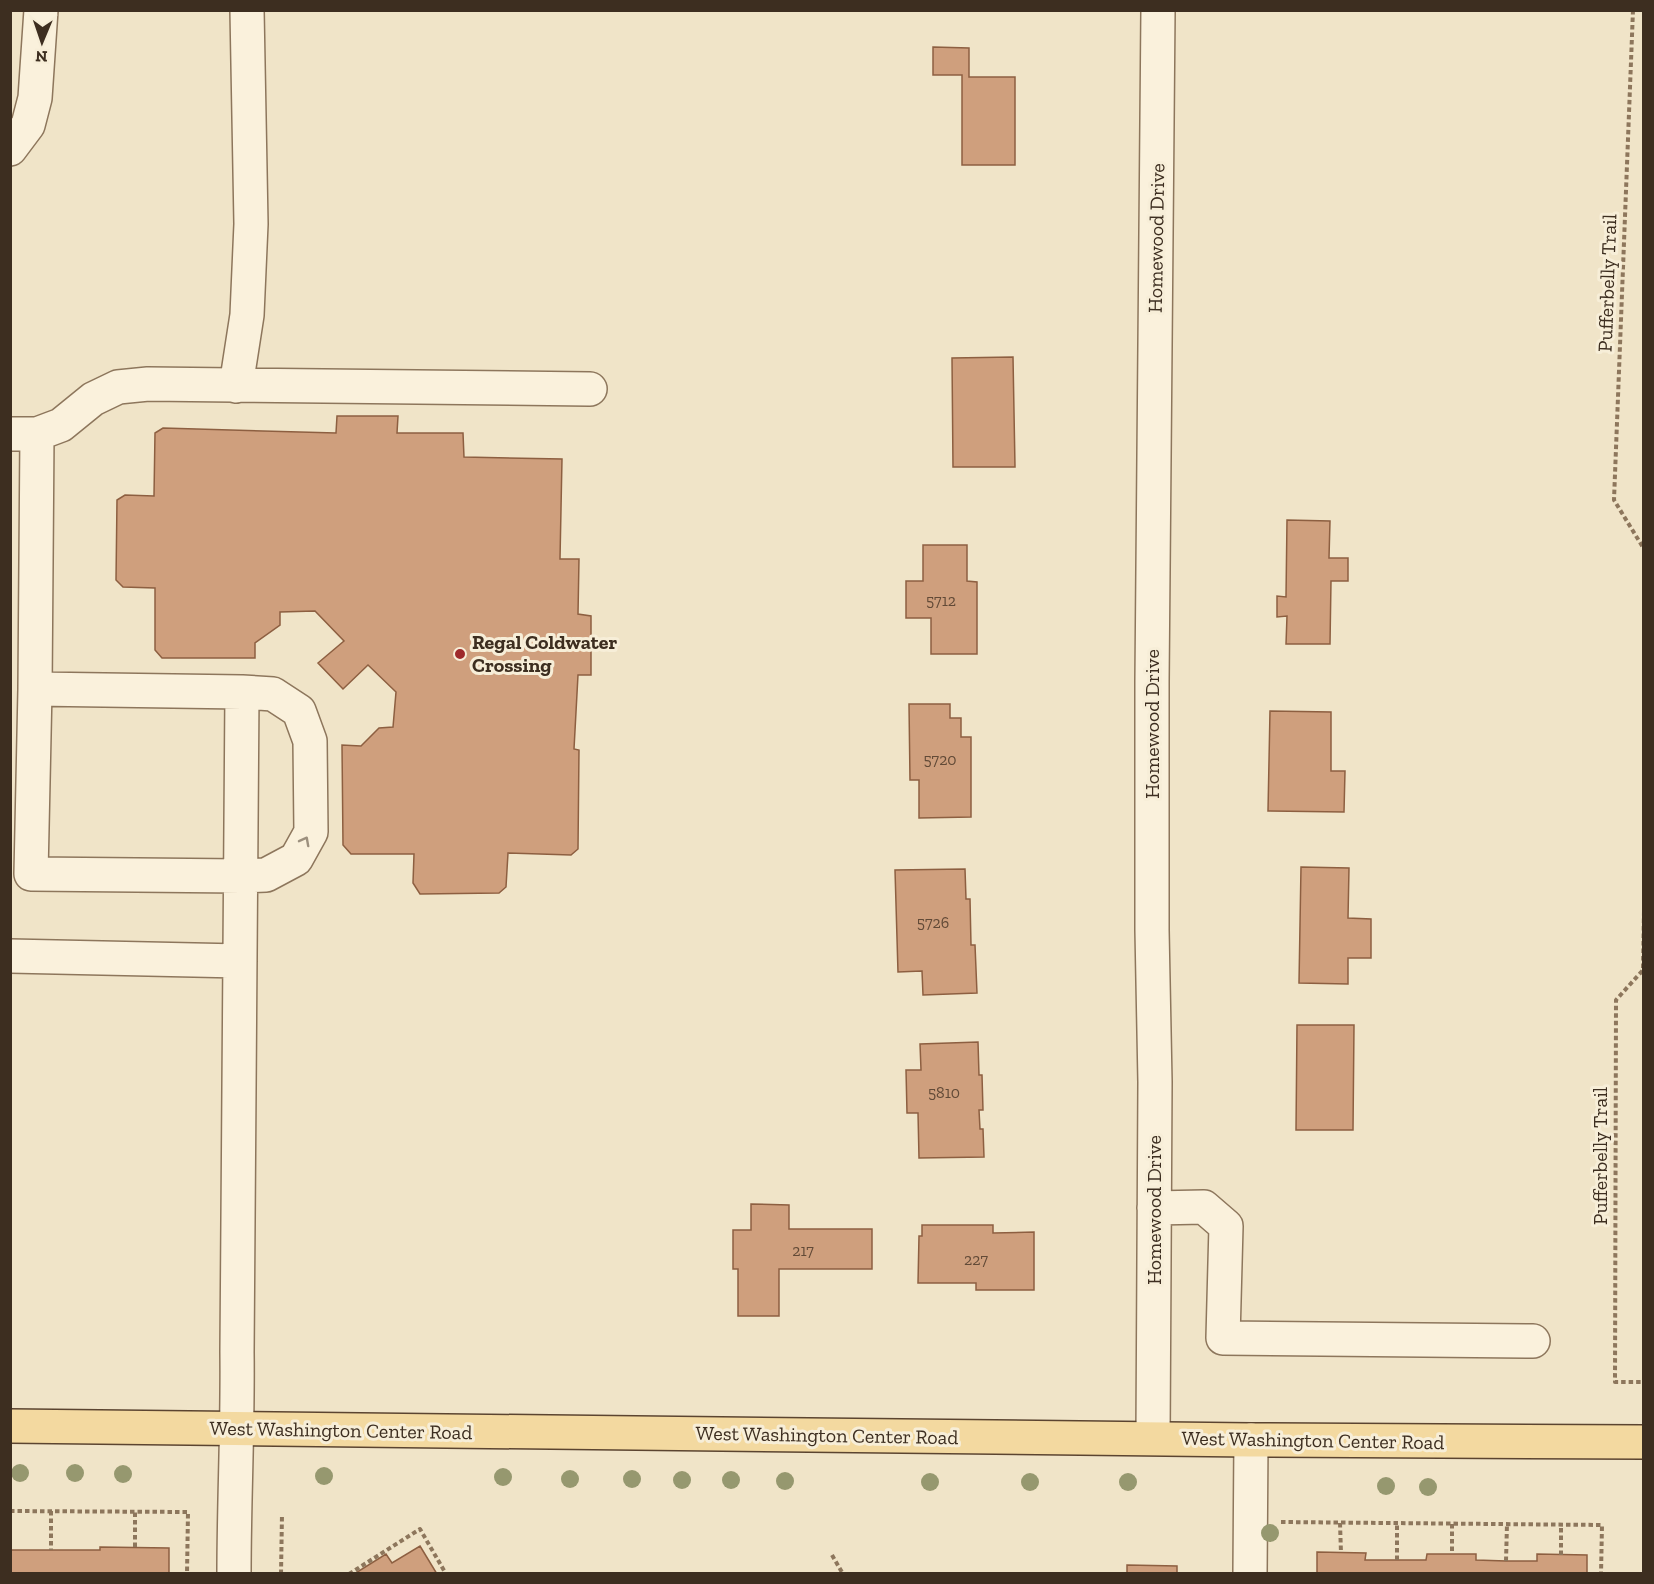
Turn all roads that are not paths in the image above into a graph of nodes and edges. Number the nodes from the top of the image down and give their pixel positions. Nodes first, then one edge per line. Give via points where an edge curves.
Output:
1 (41, 10) edge
2 (247, 10) edge
3 (1158, 10) edge
4 (10, 149) edge
5 (236, 386) junction
6 (590, 388) dead end
7 (24, 434) edge
8 (35, 689) junction
9 (242, 692) junction
10 (241, 876) junction
11 (10, 956) edge
12 (240, 961) junction
13 (1154, 1208) junction
14 (1533, 1341) dead end
15 (10, 1426) edge
16 (238, 1429) junction
17 (1153, 1438) junction
18 (1251, 1440) junction
19 (1644, 1442) edge
20 (234, 1574) edge
21 (1250, 1574) edge

1 - 4 street via 35,98 28,125
2 - 5 street via 250,224 247,315
3 - 13 street, Homewood Drive via 1152,681
5 - 6 street
5 - 7 street via 118,387 93,399 61,425
7 - 8 street
8 - 9 street
8 - 10 street via 31,874
9 - 10 street
10 -> 9 street via 266,875 296,859 311,832 310,741 299,711 273,694
10 - 12 street
11 - 12 street
12 - 16 street
13 - 14 street via 1204,1207 1226,1226 1223,1338
13 - 17 street, Homewood Drive
15 - 16 main road, West Washington Center Road
16 - 17 main road, West Washington Center Road
16 - 20 street
17 - 18 main road, West Washington Center Road
18 - 19 main road, West Washington Center Road
18 - 21 street

